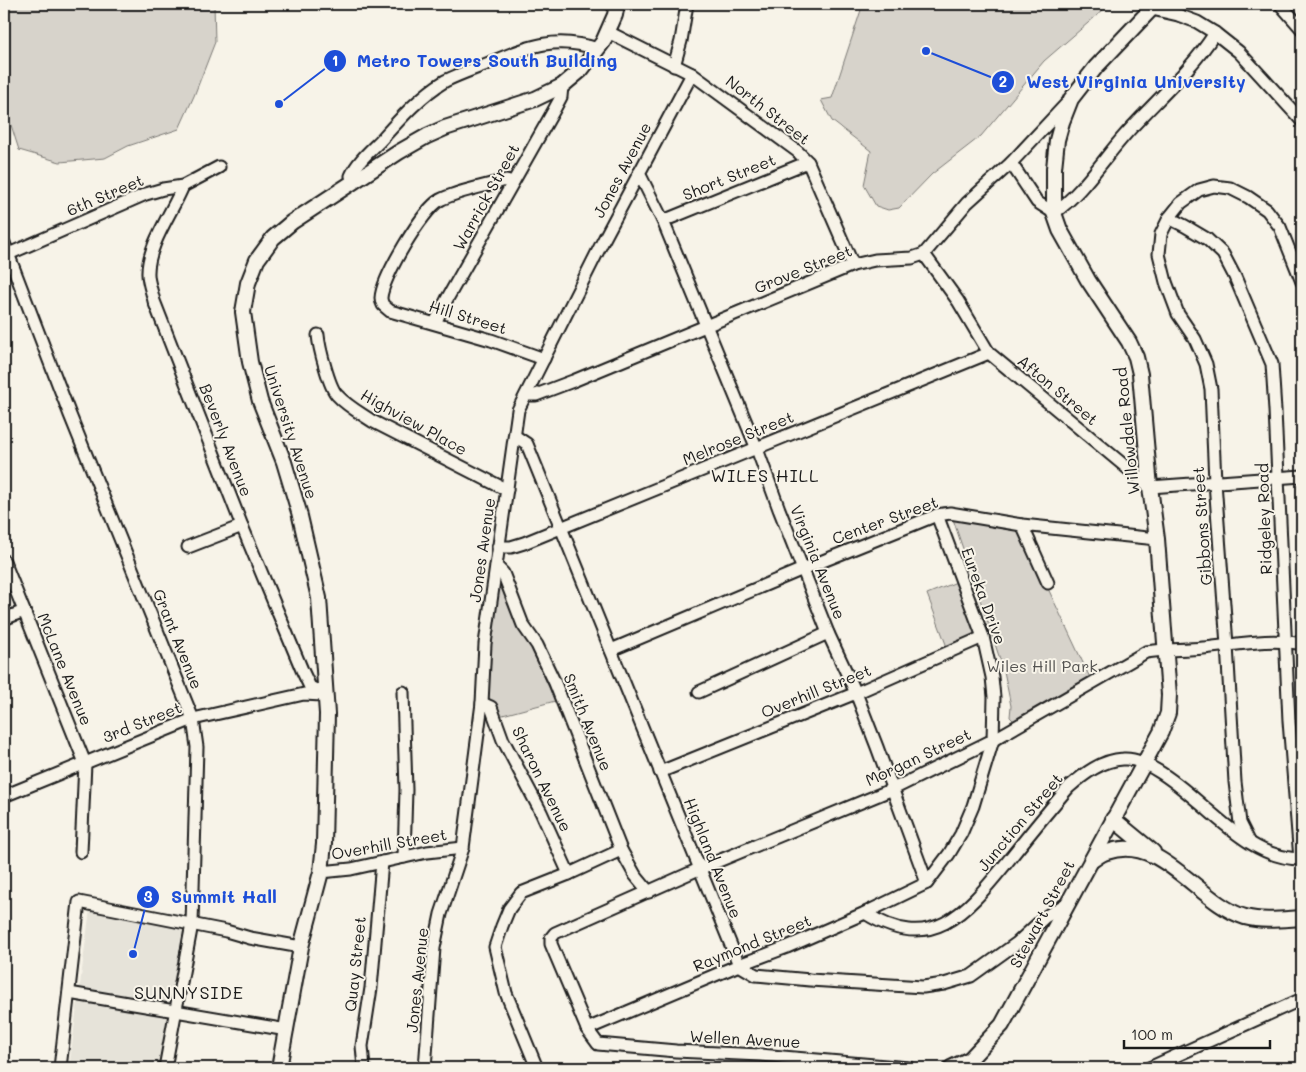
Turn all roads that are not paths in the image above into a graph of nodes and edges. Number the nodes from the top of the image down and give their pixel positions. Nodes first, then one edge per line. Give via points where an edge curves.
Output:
1 (617, 4) edge
2 (687, 4) edge
3 (1280, 4) edge
4 (1154, 6) edge
5 (1302, 29) edge
6 (608, 32) junction
7 (1215, 33) junction
8 (598, 49) junction
9 (674, 66) junction
10 (692, 74) junction
11 (562, 86) junction
12 (1071, 99) junction
13 (1302, 121) edge
14 (808, 162) junction
15 (1011, 163) junction
16 (219, 167) dead end
17 (639, 173) junction
18 (354, 182) junction
19 (513, 182) junction
20 (183, 186) junction
21 (1054, 213) junction
22 (1168, 218) junction
23 (662, 222) junction
24 (5, 251) edge
25 (924, 254) junction
26 (853, 265) junction
27 (1302, 282) edge
28 (435, 323) junction
29 (707, 326) junction
30 (318, 335) dead end
31 (989, 353) junction
32 (544, 359) junction
33 (526, 395) junction
34 (515, 436) junction
35 (757, 449) junction
36 (1302, 476) edge
37 (1278, 477) junction
38 (1215, 482) junction
39 (1150, 486) junction
40 (507, 490) junction
41 (937, 515) junction
42 (1022, 525) junction
43 (242, 526) junction
44 (561, 529) junction
45 (1157, 539) junction
46 (188, 547) dead end
47 (498, 547) junction
48 (4, 561) edge
49 (496, 566) junction
50 (803, 569) junction
51 (1048, 583) dead end
52 (24, 611) junction
53 (4, 619) edge
54 (828, 633) junction
55 (983, 637) junction
56 (1286, 640) junction
57 (1227, 644) junction
58 (1302, 644) edge
59 (1165, 649) junction
60 (611, 650) junction
61 (403, 692) dead end
62 (699, 692) dead end
63 (856, 694) junction
64 (326, 695) junction
65 (482, 703) junction
66 (193, 719) junction
67 (993, 740) junction
68 (85, 763) junction
69 (1144, 763) junction
70 (660, 772) junction
71 (893, 789) junction
72 (4, 796) edge
73 (1113, 819) junction
74 (1248, 842) junction
75 (463, 848) junction
76 (620, 850) junction
77 (81, 852) dead end
78 (404, 857) junction
79 (1159, 857) junction
80 (1301, 859) edge
81 (382, 862) junction
82 (1090, 862) junction
83 (700, 869) junction
84 (321, 872) junction
85 (569, 874) junction
86 (927, 883) junction
87 (649, 892) junction
88 (1069, 902) junction
89 (865, 913) junction
90 (1302, 918) edge
91 (192, 924) junction
92 (302, 948) junction
93 (739, 965) junction
94 (69, 993) junction
95 (1302, 999) edge
96 (175, 1010) junction
97 (587, 1029) junction
98 (287, 1030) junction
99 (60, 1068) edge
100 (165, 1068) edge
101 (280, 1068) edge
102 (364, 1068) edge
103 (425, 1068) edge
104 (537, 1068) edge
105 (909, 1068) edge
106 (951, 1068) edge
107 (1149, 1068) edge

1 - 6 street, University Avenue
2 - 9 street
3 - 5 street
4 - 7 street via 1197,22
4 - 12 street, Willowdale Road via 1096,67
6 - 8 street, University Avenue
6 - 9 street, North Street
7 - 13 street via 1240,52
7 - 21 street via 1181,77
8 - 11 street, University Avenue
8 - 18 street via 570,43 534,45 445,82 394,125 354,170 351,176
9 - 10 street, North Street
10 - 14 street, North Street
10 - 17 street, Jones Avenue
11 - 18 street, University Avenue via 535,99 433,133
11 - 19 street, Warrick Street via 561,97
12 - 15 street
12 - 21 street, Willowdale Road via 1057,140
14 - 23 street, Short Street
14 - 26 street, North Street
15 - 21 street via 1037,202
15 - 25 street via 967,203
16 - 20 street, 6th Street
17 - 23 street, Virginia Avenue
17 - 32 street, Jones Avenue
18 - 64 street, University Avenue via 273,238 256,260 243,312 250,362 260,400 299,512 319,598
19 - 28 street, Warrick Street
19 - 28 street, Hill Street via 506,180 439,200 405,242 384,285 383,305 390,311
20 - 24 street, 6th Street via 146,194
20 - 43 street, Beverly Avenue via 159,233 148,274 154,301
21 - 39 street, Willowdale Road via 1088,280 1136,357
22 - 27 street via 1181,202 1199,190 1214,186 1230,188 1248,196 1267,210 1280,227
22 - 37 street, Ridgeley Road via 1207,239 1223,254 1264,344 1274,379
22 - 38 street, Gibbons Street via 1160,234 1159,254 1178,314 1195,339 1206,364 1211,389
23 - 29 street, Virginia Avenue
24 - 66 street, Grant Avenue
25 - 26 street, Grove Street
25 - 31 street, Afton Street via 958,301
26 - 29 street, Grove Street
28 - 32 street, Hill Street
29 - 33 street, Grove Street via 573,382 536,395
29 - 35 street, Virginia Avenue
30 - 40 street, Highview Place via 319,348 335,394 352,408
31 - 35 street, Melrose Street
31 - 39 street, Afton Street
32 - 33 street, Jones Avenue
33 - 34 street, Jones Avenue via 518,410
34 - 40 street, Jones Avenue
34 - 44 street, Highland Avenue via 527,444
35 - 44 street, Melrose Street
35 - 50 street, Virginia Avenue
36 - 37 street
37 - 38 street
37 - 56 street, Ridgeley Road
38 - 39 street
38 - 57 street, Gibbons Street
39 - 45 street, Willowdale Road
40 - 47 street, Jones Avenue
41 - 42 street, Center Street via 950,513
41 - 50 street, Center Street
41 - 55 street, Eureka Drive
42 - 45 street, Center Street
42 - 51 street
43 - 46 street
43 - 64 street, Beverly Avenue via 310,687
44 - 47 street, Melrose Street via 510,547
44 - 60 street, Highland Avenue
45 - 59 street, Willowdale Road
47 - 49 street, Jones Avenue
48 - 52 street, McLane Avenue
49 - 65 street, Jones Avenue via 485,644
49 - 76 street, Smith Avenue via 503,573 523,624 555,683
50 - 54 street, Virginia Avenue
50 - 60 street, Center Street
52 - 53 street
52 - 68 street, McLane Avenue
54 - 62 street
54 - 63 street, Virginia Avenue
55 - 63 street, Overhill Street
55 - 67 street, Eureka Drive via 992,676
56 - 57 street, Morgan Street
56 - 58 street, Morgan Street
56 - 80 street, Ridgeley Road
57 - 59 street, Morgan Street
57 - 74 street, Gibbons Street via 1235,782 1240,823
59 - 67 street, Morgan Street via 1146,652
59 - 69 street, Willowdale Road via 1168,713
60 - 70 street, Highland Avenue
61 - 78 street via 406,774
63 - 70 street, Overhill Street
63 - 71 street, Virginia Avenue
64 - 66 street, 3rd Street via 304,694
64 - 84 street, University Avenue via 327,760
65 - 75 street, Jones Avenue
65 - 85 street, Sharon Avenue via 491,707
66 - 68 street, 3rd Street
66 - 91 street, Grant Avenue via 197,746
67 - 71 street, Morgan Street
67 - 86 street, Eureka Drive via 961,834
68 - 72 street, 3rd Street
68 - 77 street, McLane Avenue
69 - 73 street, Willowdale Road
69 - 74 street, Junction Street via 1168,777
69 - 89 street, Junction Street via 1123,759 1085,773 1053,805 977,898 956,917 937,926 917,930 881,923
70 - 83 street, Highland Avenue
71 - 83 street, Morgan Street
71 - 86 street, Virginia Avenue
73 - 79 street
73 - 82 street, Willowdale Road
74 - 80 street, Junction Street via 1265,852
75 - 78 street, Overhill Street
75 - 103 street, Jones Avenue via 441,914 434,948
76 - 85 street
76 - 87 street, Smith Avenue
78 - 81 street, Overhill Street
79 - 82 street, Stewart Street via 1125,849 1107,852
79 - 90 street, Stewart Street via 1219,903 1244,917
81 - 84 street, Overhill Street
81 - 102 street, Quay Street via 371,988 362,1046
82 - 88 street, Stewart Street
83 - 87 street, Morgan Street
83 - 93 street, Highland Avenue
84 - 92 street, University Avenue
85 - 104 street via 521,893 509,909 495,947 506,993
86 - 89 street, Raymond Street
87 - 97 street, Morgan Street via 555,933 551,938
88 - 93 street via 1044,917 1017,943 970,976 944,984 923,987 756,975
88 - 106 street, Stewart Street via 1002,1025 970,1059
89 - 93 street, Raymond Street
91 - 92 street
91 - 94 street via 79,902
91 - 96 street, Grant Avenue
92 - 98 street, University Avenue
93 - 97 street, Raymond Street
94 - 96 street
94 - 99 street
95 - 107 street
96 - 98 street
96 - 100 street, Grant Avenue
97 - 105 street, Wellen Avenue via 598,1044 608,1046
98 - 101 street, University Avenue

